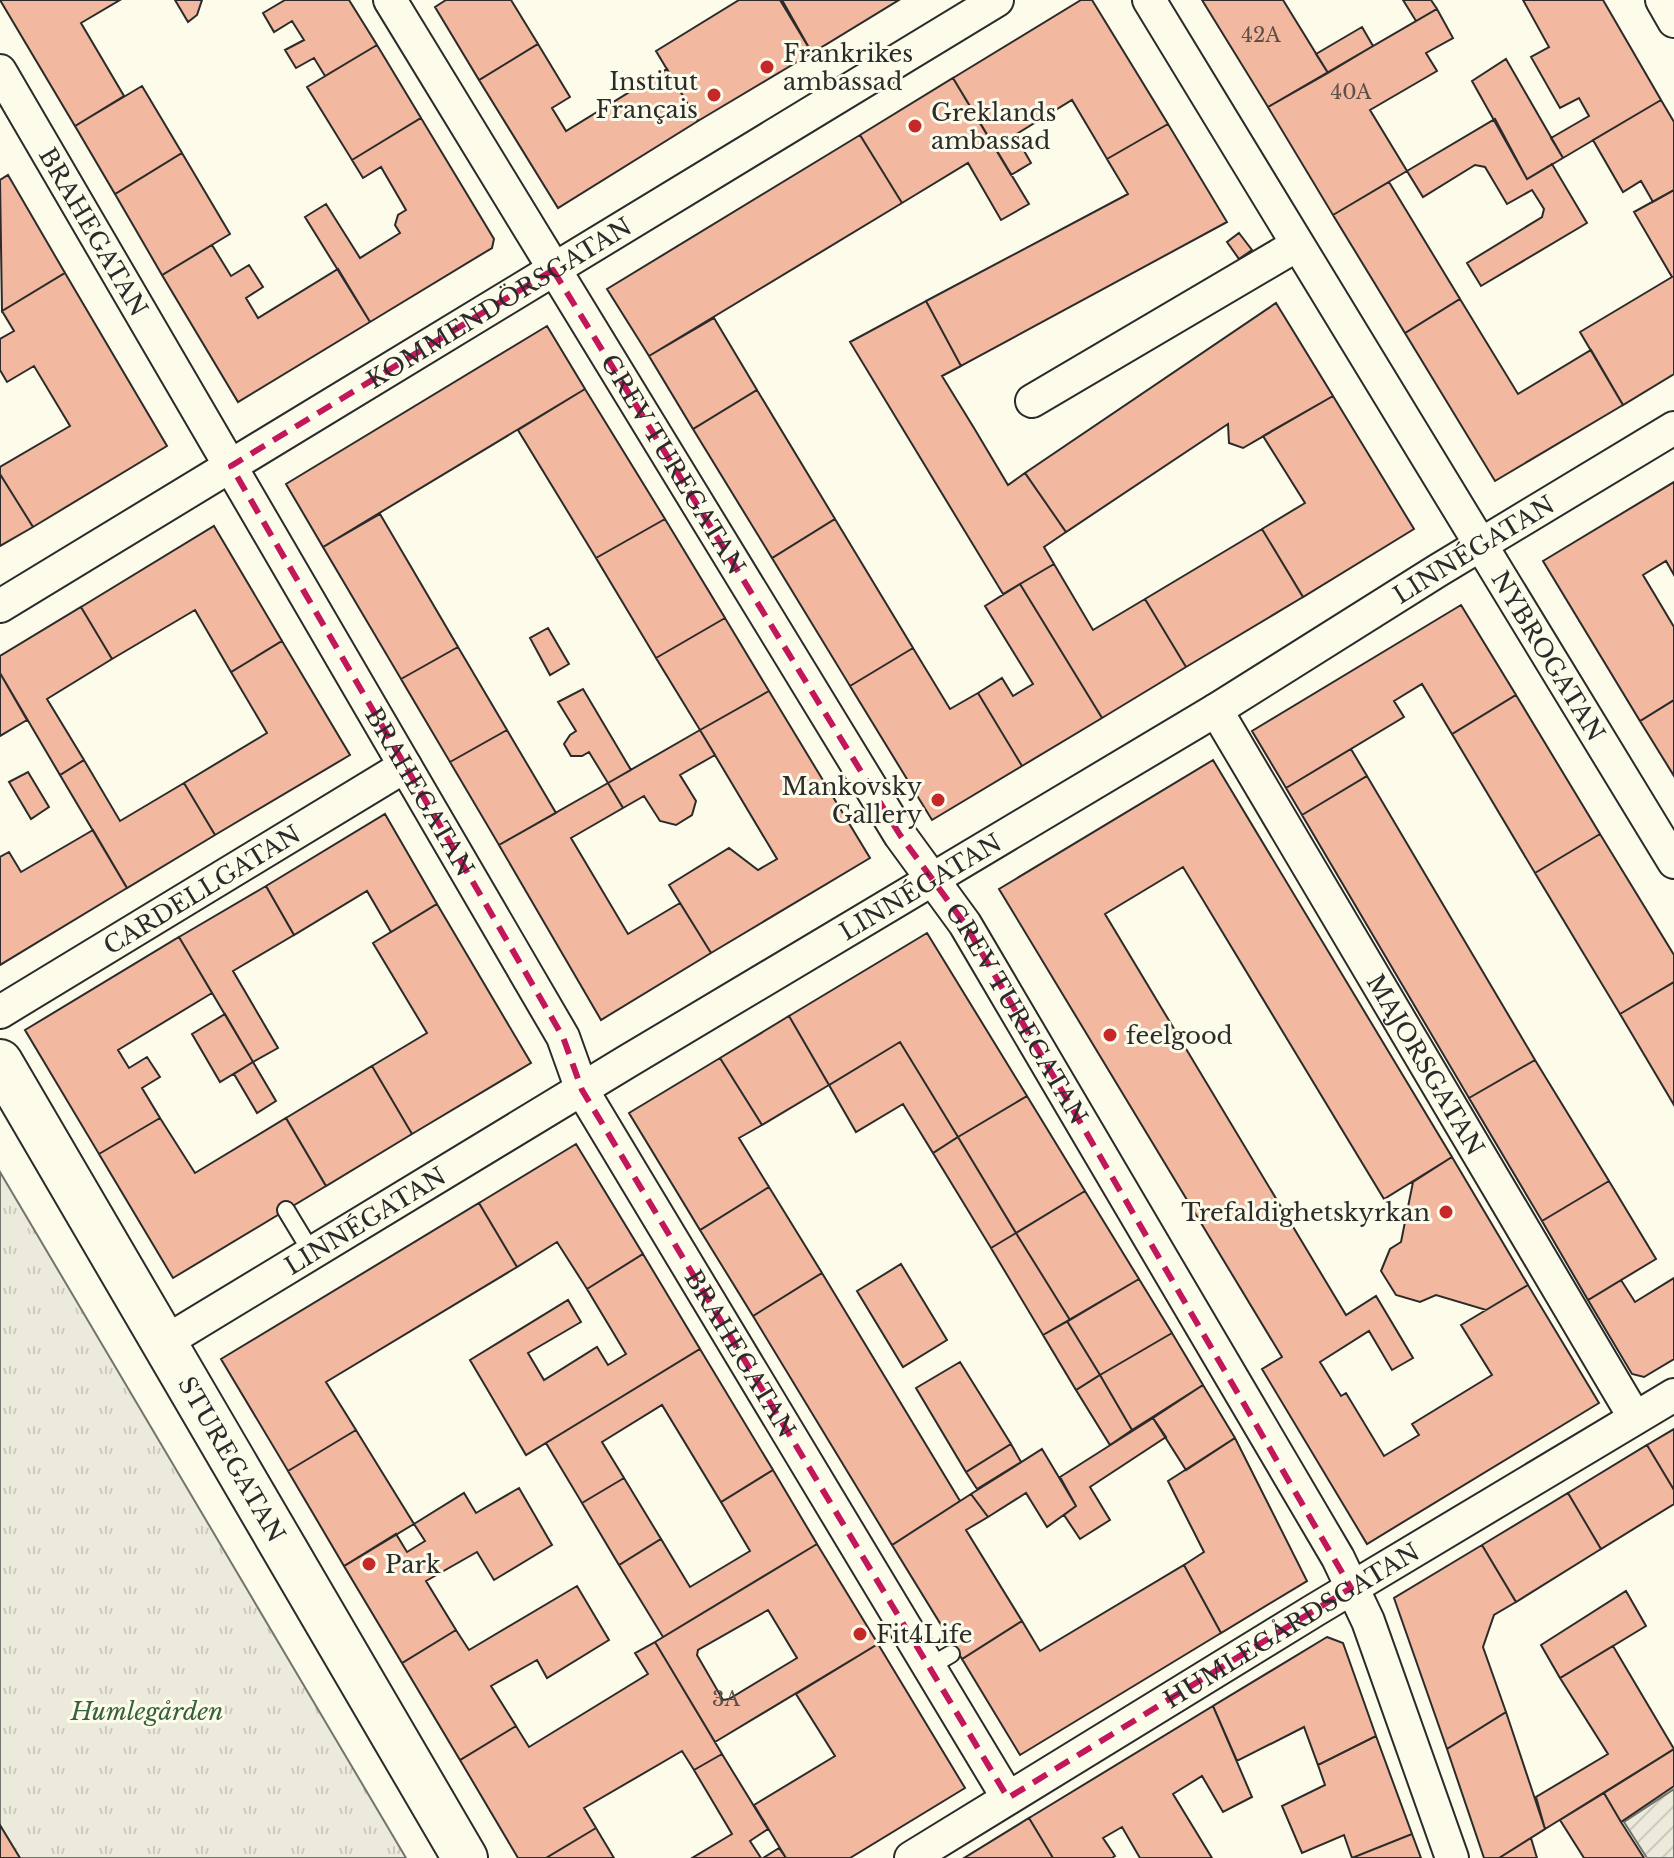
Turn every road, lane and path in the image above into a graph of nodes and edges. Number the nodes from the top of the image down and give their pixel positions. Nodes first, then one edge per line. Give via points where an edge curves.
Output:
1 (390, 0) edge
2 (997, 0) edge
3 (1149, 0) edge
4 (1662, 0) edge
5 (1674, 21) edge
6 (0, 71) edge
7 (1297, 245) junction
8 (553, 270) junction
9 (1032, 401) dead end
10 (1674, 428) edge
11 (231, 466) junction
12 (1481, 544) junction
13 (0, 606) edge
14 (1216, 710) junction
15 (405, 766) junction
16 (1674, 862) edge
17 (932, 878) junction
18 (0, 1012) edge
19 (0, 1062) edge
20 (582, 1090) junction
21 (0, 1116) edge
22 (286, 1210) dead end
23 (312, 1253) junction
24 (165, 1342) junction
25 (1674, 1395) edge
26 (1635, 1418) junction
27 (1351, 1588) junction
28 (1008, 1798) junction
29 (436, 1858) edge
30 (465, 1858) edge
31 (911, 1858) edge
32 (1452, 1858) edge

1 - 8 street, GREV TUREGATAN
2 - 8 street, KOMMENDÖRSGATAN
3 - 7 street, NYBROGATAN
4 - 5 street
6 - 11 street, BRAHEGATAN
7 - 9 street
7 - 12 street, NYBROGATAN
8 - 11 street, KOMMENDÖRSGATAN
8 - 17 street, GREV TUREGATAN via 900,835
10 - 12 street, LINNÉGATAN
11 - 13 street, KOMMENDÖRSGATAN
11 - 15 street, BRAHEGATAN
12 - 14 street, LINNÉGATAN
12 - 16 street, NYBROGATAN
14 - 17 street, LINNÉGATAN
14 - 26 street, MAJORSGATAN
15 - 18 street, CARDELLGATAN
15 - 20 street, BRAHEGATAN via 563,1037
17 - 20 street, LINNÉGATAN
17 - 27 street, GREV TUREGATAN via 1018,1013
19 - 24 street, STUREGATAN
20 - 23 street, LINNÉGATAN
20 - 28 street, BRAHEGATAN via 940,1660
21 - 29 street, STUREGATAN
22 - 23 lane
23 - 24 street, LINNÉGATAN
24 - 30 street, STUREGATAN
25 - 26 street, HUMLEGÅRDSGATAN
26 - 27 street, HUMLEGÅRDSGATAN
27 - 28 street, HUMLEGÅRDSGATAN
27 - 32 street, GREV TUREGATAN via 1368,1621
28 - 31 street, HUMLEGÅRDSGATAN

